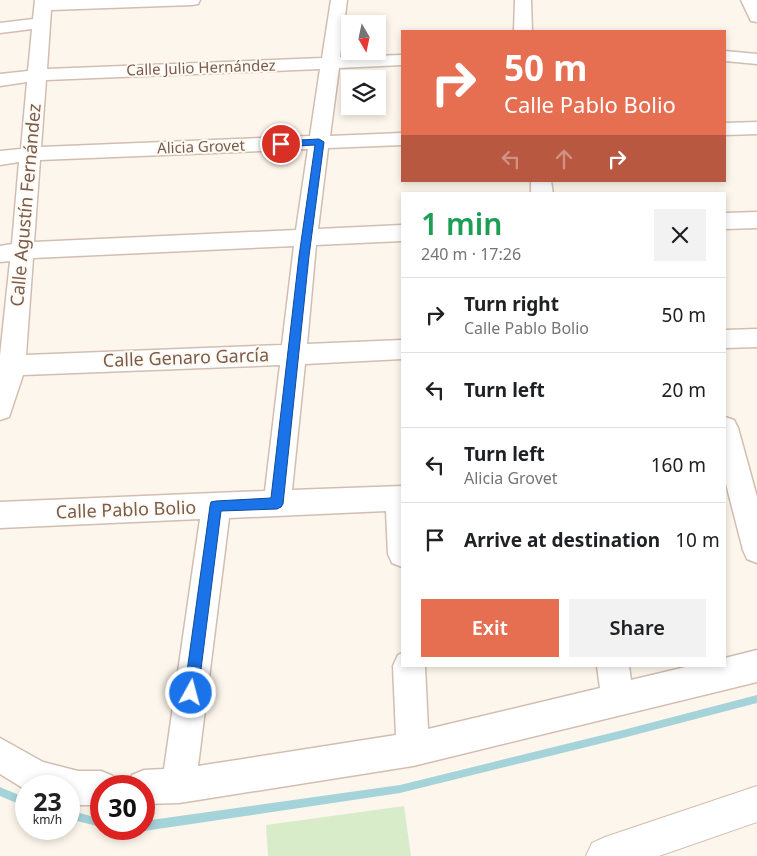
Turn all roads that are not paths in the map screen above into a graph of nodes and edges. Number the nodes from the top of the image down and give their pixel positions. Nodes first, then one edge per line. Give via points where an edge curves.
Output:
1 (192, 0) edge
2 (339, 0) edge
3 (523, 0) edge
4 (749, 0) edge
5 (42, 9) edge
6 (757, 17) edge
7 (0, 28) edge
8 (524, 30) edge
9 (726, 56) edge
10 (757, 59) edge
11 (401, 60) edge
12 (330, 63) junction
13 (36, 75) junction
14 (0, 80) edge
15 (757, 128) edge
16 (726, 129) edge
17 (401, 139) edge
18 (319, 142) junction
19 (30, 154) junction
20 (0, 158) edge
21 (757, 220) edge
22 (726, 221) edge
23 (401, 233) edge
24 (306, 237) junction
25 (22, 251) junction
26 (0, 254) edge
27 (757, 338) edge
28 (726, 339) edge
29 (401, 350) edge
30 (293, 354) junction
31 (6, 365) edge
32 (0, 409) edge
33 (726, 432) edge
34 (401, 498) edge
35 (277, 504) junction
36 (216, 506) junction
37 (0, 515) edge
38 (757, 550) edge
39 (757, 666) edge
40 (409, 667) edge
41 (613, 667) edge
42 (618, 700) junction
43 (413, 748) junction
44 (0, 755) edge
45 (179, 786) junction
46 (155, 787) edge
47 (90, 788) edge
48 (757, 804) edge
49 (647, 849) edge
50 (605, 856) edge

1 - 5 street
2 - 12 street
3 - 8 street
4 - 6 street
5 - 7 street
5 - 13 street, Calle Agustín Fernández
9 - 10 street
11 - 12 street, Calle Julio Hernández
12 - 13 street, Calle Julio Hernández
12 - 18 street
13 - 14 street, Calle Julio Hernández
13 - 19 street, Calle Agustín Fernández
15 - 16 street
17 - 18 street, Alicia Grovet
18 - 19 street, Alicia Grovet
18 - 24 street
19 - 20 street, Alicia Grovet
19 - 25 street, Calle Agustín Fernández
21 - 22 street
23 - 24 street
24 - 25 street
24 - 30 street
25 - 26 street
25 - 31 street, Calle Agustín Fernández
27 - 28 street
29 - 30 street, Calle Genaro García
30 - 31 street, Calle Genaro García
30 - 35 street
31 - 32 street, Calle Agustín Fernández
33 - 38 street
34 - 35 street, Calle Pablo Bolio
35 - 36 street, Calle Pablo Bolio
36 - 37 street, Calle Pablo Bolio
36 - 45 street
39 - 42 street
40 - 43 street
41 - 42 street
42 - 43 street
43 - 45 street
44 - 47 street via 36,777
45 - 46 street
48 - 49 street
49 - 50 street

